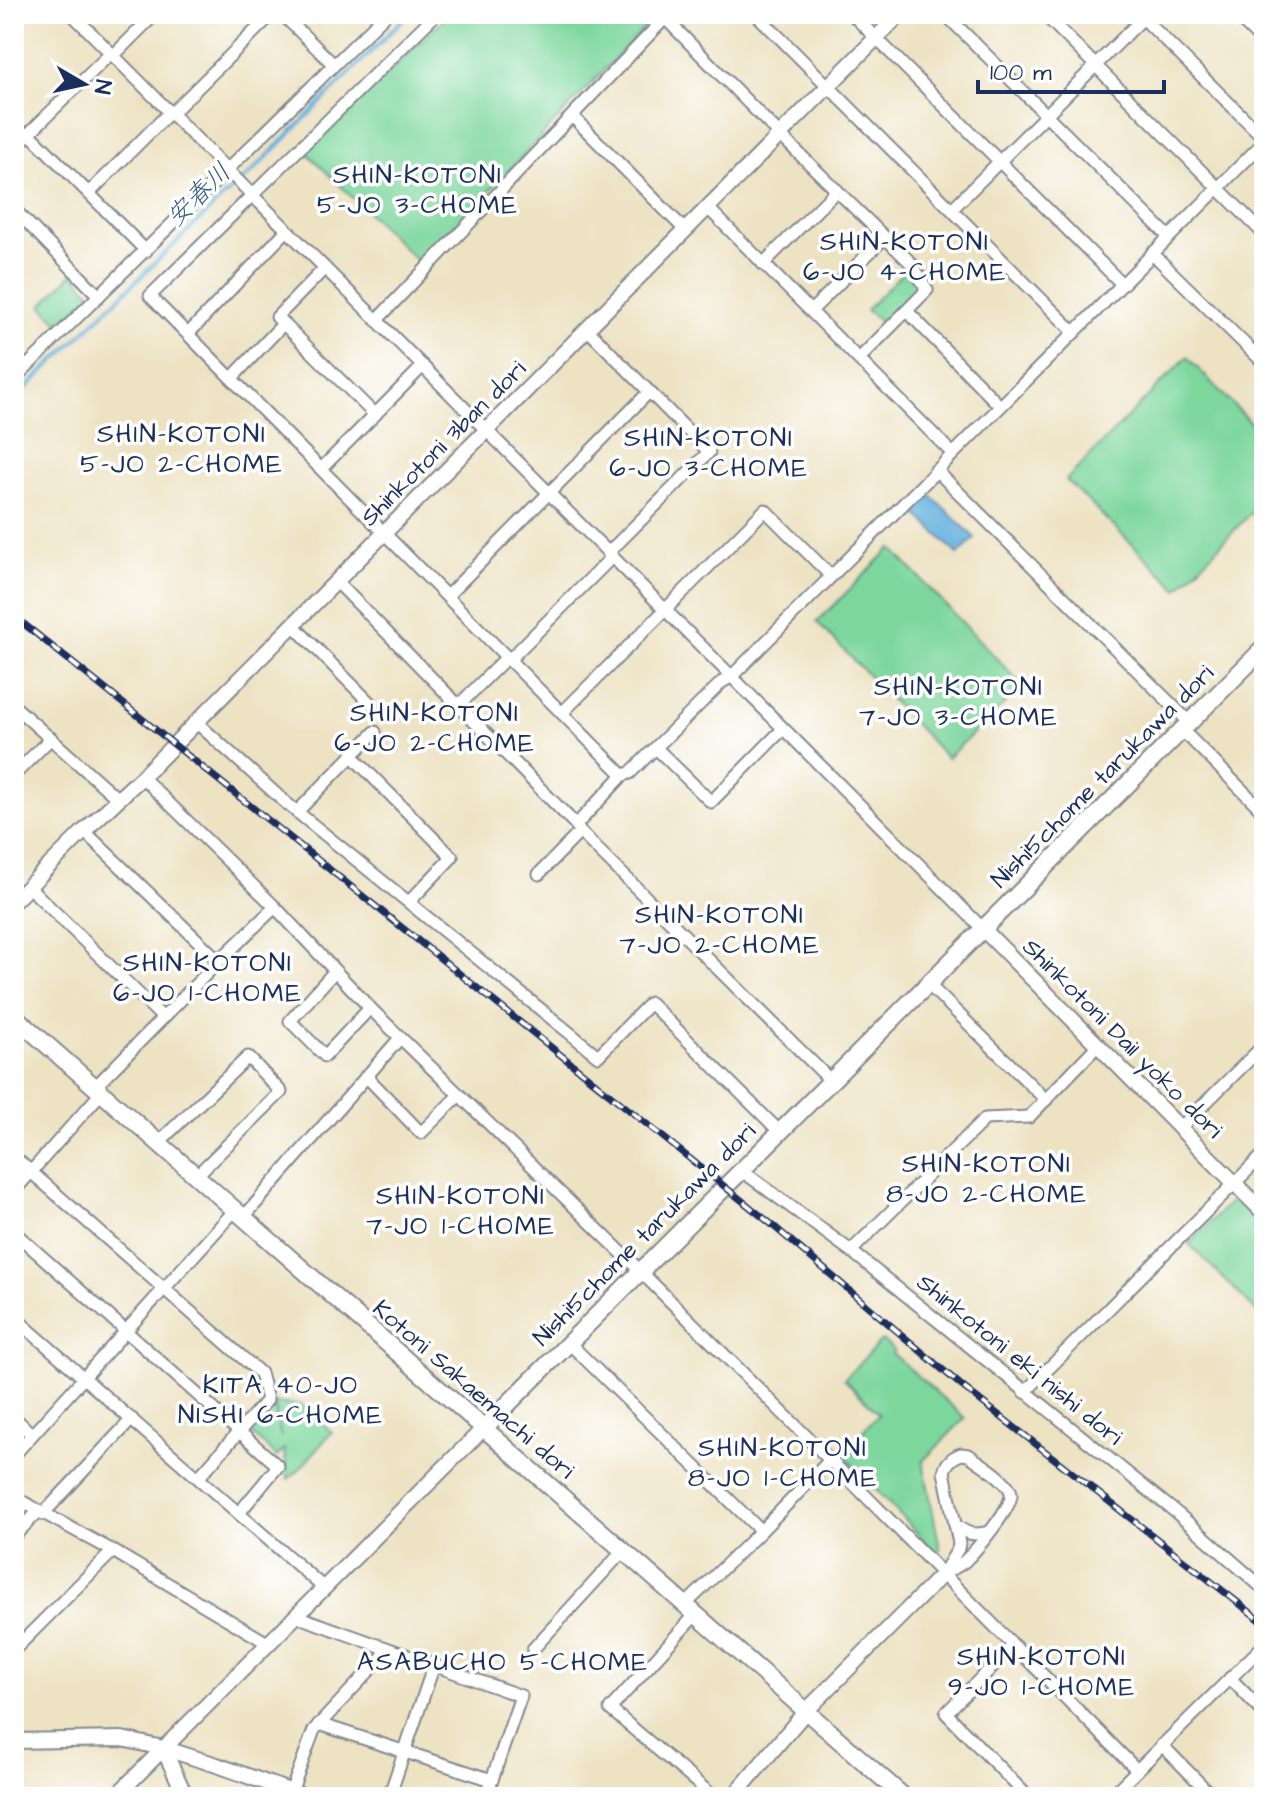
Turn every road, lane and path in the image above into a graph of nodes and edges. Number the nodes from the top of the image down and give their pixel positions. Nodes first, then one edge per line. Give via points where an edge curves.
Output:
1 (72, 14) edge
2 (155, 14) edge
3 (272, 14) edge
4 (282, 14) edge
5 (386, 14) edge
6 (436, 14) edge
7 (756, 14) edge
8 (852, 14) edge
9 (900, 14) edge
10 (945, 14) edge
11 (1044, 14) edge
12 (1235, 14) edge
13 (665, 15) edge
14 (1143, 15) edge
15 (876, 38) junction
16 (1264, 43) edge
17 (112, 54) junction
18 (334, 65) junction
19 (1095, 66) junction
20 (829, 86) junction
21 (171, 113) junction
22 (1046, 114) junction
23 (572, 116) junction
24 (29, 133) junction
25 (780, 135) junction
26 (1264, 140) edge
27 (14, 148) edge
28 (999, 162) junction
29 (231, 174) junction
30 (1218, 188) junction
31 (837, 190) junction
32 (250, 192) junction
33 (89, 193) junction
34 (707, 207) junction
35 (14, 209) edge
36 (952, 209) junction
37 (287, 230) junction
38 (685, 230) junction
39 (1264, 234) edge
40 (1169, 237) junction
41 (884, 238) junction
42 (146, 251) junction
43 (1152, 253) junction
44 (763, 264) junction
45 (325, 268) junction
46 (1122, 284) junction
47 (99, 296) junction
48 (811, 311) junction
49 (907, 311) junction
50 (377, 320) junction
51 (284, 323) junction
52 (587, 329) junction
53 (1074, 332) junction
54 (188, 334) junction
55 (14, 354) edge
56 (859, 359) junction
57 (1264, 363) edge
58 (423, 366) junction
59 (26, 367) junction
60 (232, 378) junction
61 (14, 379) edge
62 (649, 392) junction
63 (1000, 406) junction
64 (375, 415) junction
65 (487, 430) junction
66 (953, 454) junction
67 (322, 468) junction
68 (936, 470) junction
69 (549, 493) junction
70 (384, 533) junction
71 (610, 555) junction
72 (831, 576) junction
73 (336, 581) junction
74 (447, 596) junction
75 (665, 611) junction
76 (293, 625) junction
77 (1264, 648) edge
78 (508, 658) junction
79 (731, 677) junction
80 (459, 705) junction
81 (14, 706) edge
82 (373, 706) dead end
83 (562, 713) junction
84 (196, 722) junction
85 (1186, 726) junction
86 (783, 729) junction
87 (375, 732) dead end
88 (51, 738) junction
89 (656, 748) junction
90 (352, 756) junction
91 (14, 775) edge
92 (623, 775) junction
93 (142, 777) junction
94 (118, 799) junction
95 (297, 812) junction
96 (1264, 812) edge
97 (578, 828) junction
98 (84, 831) junction
99 (539, 874) dead end
100 (28, 886) junction
101 (14, 901) edge
102 (409, 902) junction
103 (275, 907) junction
104 (983, 929) junction
105 (219, 961) junction
106 (334, 972) junction
107 (928, 984) junction
108 (370, 1008) junction
109 (14, 1016) edge
110 (163, 1018) junction
111 (400, 1038) junction
112 (1098, 1045) junction
113 (1264, 1045) edge
114 (366, 1076) junction
115 (831, 1081) junction
116 (98, 1090) junction
117 (459, 1095) junction
118 (1046, 1100) junction
119 (1180, 1128) junction
120 (780, 1132) junction
121 (158, 1143) junction
122 (1264, 1154) edge
123 (14, 1157) edge
124 (741, 1170) junction
125 (31, 1172) junction
126 (196, 1176) junction
127 (1235, 1183) junction
128 (14, 1191) edge
129 (1264, 1213) edge
130 (239, 1214) junction
131 (14, 1232) edge
132 (851, 1251) junction
133 (641, 1271) junction
134 (163, 1290) junction
135 (14, 1317) edge
136 (126, 1331) junction
137 (569, 1343) junction
138 (84, 1377) junction
139 (1025, 1392) junction
140 (14, 1417) edge
141 (132, 1419) junction
142 (484, 1428) junction
143 (239, 1431) junction
144 (32, 1435) junction
145 (14, 1455) edge
146 (830, 1460) junction
147 (199, 1477) junction
148 (14, 1497) edge
149 (41, 1512) junction
150 (239, 1513) junction
151 (955, 1525) junction
152 (761, 1531) junction
153 (989, 1532) junction
154 (14, 1536) edge
155 (113, 1551) junction
156 (623, 1551) junction
157 (943, 1574) junction
158 (324, 1588) junction
159 (1264, 1589) edge
160 (690, 1610) junction
161 (296, 1616) junction
162 (269, 1644) junction
163 (1264, 1645) edge
164 (1013, 1646) junction
165 (386, 1648) junction
166 (533, 1649) dead end
167 (14, 1650) edge
168 (434, 1665) junction
169 (1230, 1678) junction
170 (806, 1711) junction
171 (1264, 1713) edge
172 (319, 1724) junction
173 (14, 1741) edge
174 (1162, 1745) junction
175 (163, 1748) junction
176 (405, 1752) junction
177 (1137, 1770) junction
178 (492, 1780) junction
179 (298, 1794) edge
180 (115, 1797) edge
181 (186, 1797) edge
182 (389, 1797) edge
183 (486, 1797) edge
184 (714, 1797) edge
185 (733, 1797) edge
186 (904, 1797) edge
187 (1028, 1797) edge
188 (1110, 1797) edge
189 (1213, 1797) edge

1 - 17 street
2 - 17 street
3 - 21 street
4 - 18 street
5 - 18 street
6 - 32 street
7 - 20 street
8 - 15 street
9 - 15 street, Shinkotoni 3ban dori
10 - 22 street
11 - 19 street
12 - 16 street
13 - 23 street
13 - 25 street
14 - 19 street
14 - 26 street
15 - 20 street, Shinkotoni 3ban dori
15 - 28 street
17 - 21 street
17 - 24 street
18 - 29 street
19 - 22 street
19 - 30 street
20 - 25 street, Shinkotoni 3ban dori
20 - 36 street
21 - 29 street
21 - 33 street
22 - 28 street
22 - 40 street
23 - 38 street
23 - 50 street
24 - 27 street
24 - 33 street
25 - 31 street
25 - 34 street, Shinkotoni 3ban dori
26 - 30 street
28 - 36 street
28 - 46 street
29 - 32 street
29 - 42 street
30 - 39 street
30 - 40 street
31 - 41 street
31 - 44 street
32 - 37 street
32 - 54 street via 150,296
33 - 42 street
34 - 38 street, Shinkotoni 3ban dori
34 - 44 street
35 - 47 street
36 - 53 street
37 - 45 street
37 - 54 street
38 - 52 street, Shinkotoni 3ban dori
40 - 43 street
41 - 48 street
41 - 49 street via 912,264 927,290
42 - 47 street
43 - 46 street
43 - 57 street
44 - 48 street
45 - 50 street
45 - 51 street via 277,317
46 - 53 street
47 - 59 street
48 - 56 street
49 - 56 street
49 - 63 street
50 - 58 street
51 - 60 street
51 - 64 street
52 - 62 street
52 - 65 street, Shinkotoni 3ban dori
53 - 63 street
54 - 60 street
55 - 59 street
56 - 66 street
58 - 64 street
58 - 65 street
59 - 61 street
60 - 67 street
62 - 69 street
62 - 71 street via 709,452
63 - 66 street
64 - 67 street
65 - 69 street
65 - 70 street, Shinkotoni 3ban dori
66 - 68 street
67 - 70 street
68 - 72 street
68 - 85 street
69 - 71 street
69 - 74 street
70 - 73 street, Shinkotoni 3ban dori
70 - 74 street
71 - 75 street
71 - 78 street
72 - 75 street via 765,510
72 - 79 street
73 - 76 street, Shinkotoni 3ban dori
73 - 80 street
74 - 78 street
75 - 79 street
75 - 83 street
76 - 82 street
76 - 84 street, Shinkotoni 3ban dori
77 - 85 main road, Nishi5chome tarukawa dori
78 - 80 street
78 - 83 street
79 - 86 street
79 - 89 street
80 - 97 street
81 - 88 street
83 - 92 street
84 - 93 street, Shinkotoni 3ban dori
84 - 95 street
85 - 96 street
85 - 104 main road, Nishi5chome tarukawa dori
86 - 89 street via 711,802
86 - 104 street
87 - 90 street
88 - 91 street
88 - 94 street
89 - 92 street
90 - 95 street
90 - 102 street via 452,857
92 - 97 street
93 - 94 street, Shinkotoni 3ban dori
93 - 103 street
94 - 98 street, Shinkotoni 3ban dori
95 - 102 street
97 - 99 street
97 - 115 street
98 - 100 street, Shinkotoni 3ban dori
98 - 105 street
100 - 101 street, Shinkotoni 3ban dori
100 - 110 street
102 - 120 street via 598,1056 650,1003
103 - 105 street
103 - 106 street
104 - 107 main road, Nishi5chome tarukawa dori
104 - 112 street, Shinkotoni Dai1 yoko dori
105 - 110 street
106 - 108 street
106 - 108 street via 290,1021 325,1056
107 - 115 main road, Nishi5chome tarukawa dori
107 - 118 street
108 - 111 street
109 - 116 main road, Kotoni Sakaemachi dori
110 - 116 street
111 - 114 street
111 - 117 street
112 - 118 street
112 - 119 street, Shinkotoni Dai1 yoko dori
113 - 119 street
114 - 117 street via 421,1133
114 - 130 street
115 - 120 main road, Nishi5chome tarukawa dori
116 - 121 main road, Kotoni Sakaemachi dori
116 - 125 street
117 - 133 street
118 - 132 street via 1029,1117 985,1119
119 - 127 street, Shinkotoni Dai1 yoko dori
120 - 124 main road, Nishi5chome tarukawa dori
121 - 126 main road, Kotoni Sakaemachi dori
121 - 126 street via 248,1057 281,1092
122 - 127 street
123 - 125 street
124 - 132 street, Shinkotoni eki nishi dori
124 - 133 main road, Nishi5chome tarukawa dori
125 - 128 street
125 - 134 street
126 - 130 main road, Kotoni Sakaemachi dori
127 - 129 street, Shinkotoni Dai1 yoko dori
127 - 139 street
130 - 134 street
130 - 142 main road, Kotoni Sakaemachi dori
131 - 136 street
132 - 139 street, Shinkotoni eki nishi dori
133 - 137 main road, Nishi5chome tarukawa dori
133 - 146 street
134 - 136 street
134 - 143 street via 260,1373 267,1400
135 - 138 street
136 - 138 street
136 - 143 street
137 - 142 main road, Nishi5chome tarukawa dori
137 - 152 street
138 - 141 street
138 - 144 street
139 - 159 street, Shinkotoni eki nishi dori
140 - 144 street
141 - 147 street
141 - 149 street
142 - 156 main road, Kotoni Sakaemachi dori
142 - 158 street, Nishi5chome tarukawa dori
143 - 147 street
143 - 150 street via 278,1466
144 - 145 street
146 - 152 street
146 - 157 street
147 - 150 street
148 - 149 street
149 - 154 street
149 - 155 street
150 - 158 street
151 - 153 street via 967,1534
151 - 153 street via 944,1472 955,1456 969,1455 1006,1483 1011,1494
151 - 157 street via 958,1549
152 - 160 street
153 - 157 street via 964,1562
155 - 162 street
155 - 167 street
156 - 160 main road, Kotoni Sakaemachi dori
156 - 166 street
157 - 164 street
157 - 170 street
158 - 161 street, Nishi5chome tarukawa dori
160 - 170 main road, Kotoni Sakaemachi dori
160 - 184 street via 610,1709
161 - 162 street, Nishi5chome tarukawa dori
161 - 165 street
162 - 175 street, Nishi5chome tarukawa dori
163 - 169 street
164 - 177 street
164 - 187 street via 946,1713
165 - 168 street
165 - 172 street
168 - 176 street
168 - 178 street via 521,1696
169 - 171 street
169 - 174 street
170 - 185 street
170 - 186 main road, Kotoni Sakaemachi dori
172 - 176 street
172 - 179 street
173 - 175 street via 122,1739
174 - 177 street
174 - 189 street
175 - 179 street
175 - 180 street, Nishi5chome tarukawa dori
175 - 181 street
176 - 178 street
176 - 182 street
177 - 188 street
178 - 183 street

